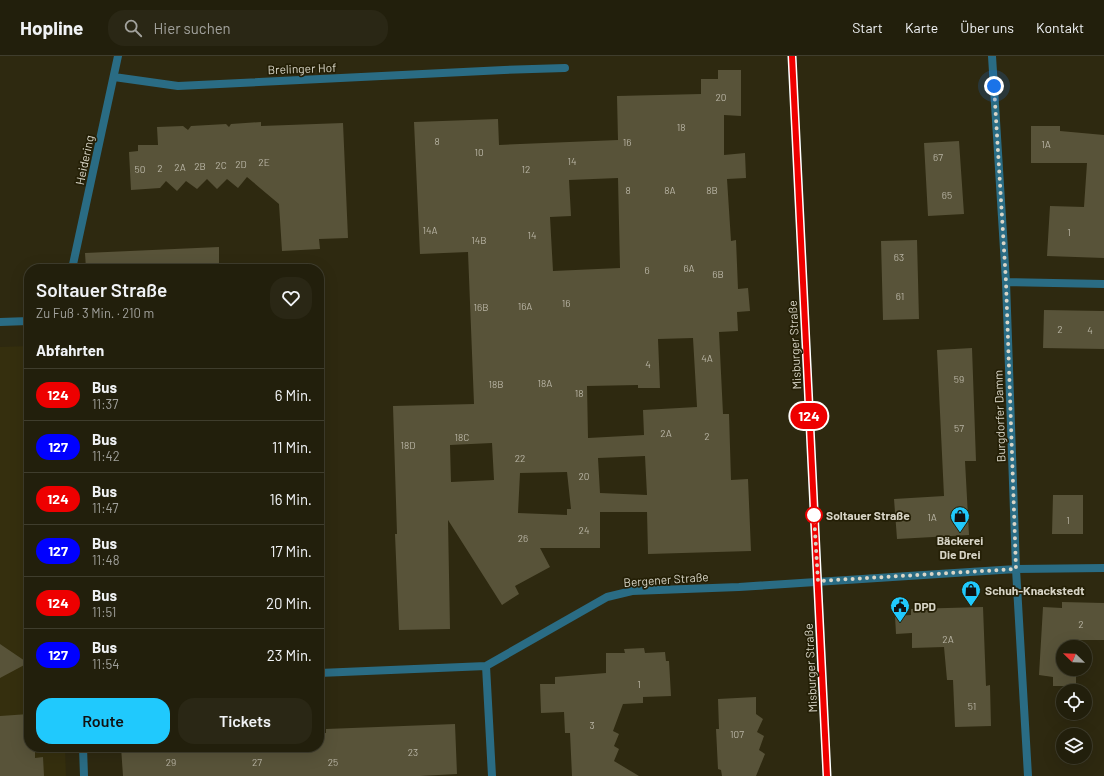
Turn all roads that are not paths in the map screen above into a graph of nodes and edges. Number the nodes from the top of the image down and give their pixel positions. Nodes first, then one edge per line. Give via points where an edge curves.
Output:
1 (118, 56) edge
2 (792, 56) edge
3 (992, 56) edge
4 (564, 68) dead end
5 (114, 77) junction
6 (73, 264) edge
7 (1006, 282) junction
8 (1104, 284) edge
9 (24, 321) edge
10 (0, 322) edge
11 (1104, 568) edge
12 (1016, 569) junction
13 (818, 581) junction
14 (486, 666) junction
15 (324, 673) edge
16 (83, 752) edge
17 (84, 776) edge
18 (492, 776) edge
19 (827, 776) edge
20 (1028, 776) edge

1 - 5 street, Heidering
2 - 13 street, Misburger Straße
3 - 7 street, Burgdorfer Damm
4 - 5 street, Brelinger Hof via 178,86
5 - 6 street, Heidering
7 - 8 street
7 - 12 street, Burgdorfer Damm
9 - 10 street
11 - 12 street
12 - 13 street
12 - 20 street, Burgdorfer Damm
13 - 14 street, Bergener Straße via 632,591 607,597
13 - 19 street, Misburger Straße
14 - 15 street, Bergener Straße
14 - 18 street
16 - 17 street

